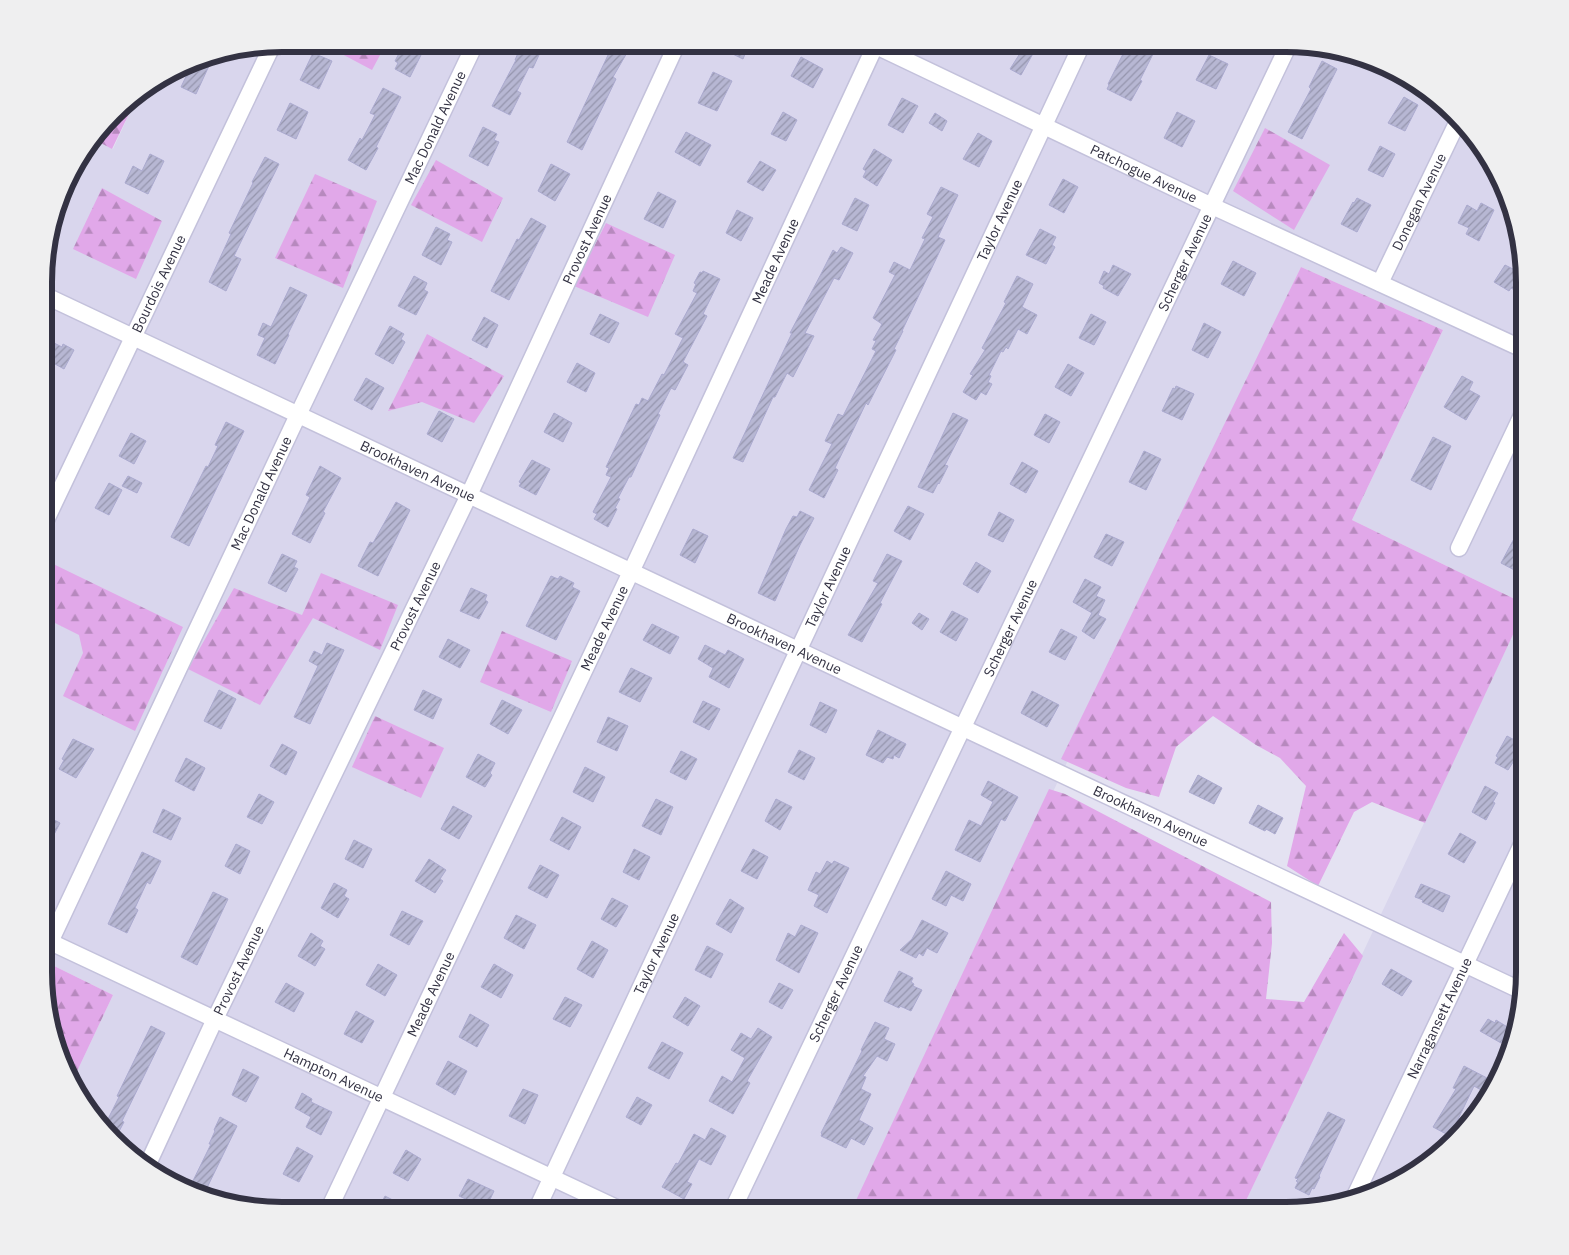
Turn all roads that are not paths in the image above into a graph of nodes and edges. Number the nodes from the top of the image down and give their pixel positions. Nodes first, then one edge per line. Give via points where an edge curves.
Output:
1 (471, 52) edge
2 (673, 52) edge
3 (872, 52) edge
4 (890, 52) edge
5 (1078, 52) edge
6 (1285, 52) edge
7 (269, 53) edge
8 (1044, 126) junction
9 (1455, 127) edge
10 (1212, 206) junction
11 (1380, 283) junction
12 (52, 299) edge
13 (134, 337) junction
14 (1516, 346) edge
15 (298, 414) junction
16 (1516, 428) edge
17 (469, 495) junction
18 (52, 507) edge
19 (1459, 548) dead end
20 (632, 572) junction
21 (799, 651) junction
22 (963, 728) junction
23 (1516, 857) edge
24 (52, 931) edge
25 (52, 943) edge
26 (1464, 964) junction
27 (1516, 988) edge
28 (216, 1018) junction
29 (382, 1097) junction
30 (150, 1160) edge
31 (552, 1178) junction
32 (1357, 1191) edge
33 (332, 1202) edge
34 (540, 1202) edge
35 (604, 1202) edge
36 (736, 1202) edge

1 - 15 street, Mac Donald Avenue
2 - 17 street, Provost Avenue
3 - 20 street, Meade Avenue
4 - 8 street, Patchogue Avenue
5 - 8 street, Taylor Avenue
6 - 10 street, Scherger Avenue
7 - 13 street, Bourdois Avenue
8 - 10 street, Patchogue Avenue
8 - 21 street, Taylor Avenue
9 - 11 street, Donegan Avenue
10 - 11 street, Patchogue Avenue
10 - 22 street, Scherger Avenue
11 - 14 street, Patchogue Avenue
12 - 13 street, Brookhaven Avenue
13 - 15 street, Brookhaven Avenue
13 - 18 street, Bourdois Avenue
15 - 17 street, Brookhaven Avenue
15 - 24 street, Mac Donald Avenue
16 - 19 street
17 - 20 street, Brookhaven Avenue
17 - 28 street, Provost Avenue
20 - 21 street, Brookhaven Avenue
20 - 29 street, Meade Avenue
21 - 22 street, Brookhaven Avenue
21 - 31 street, Taylor Avenue
22 - 26 street, Brookhaven Avenue
22 - 36 street, Scherger Avenue
23 - 26 street, Narragansett Avenue
25 - 28 street, Hampton Avenue
26 - 27 street, Brookhaven Avenue
26 - 32 street, Narragansett Avenue
28 - 29 street, Hampton Avenue
28 - 30 street, Provost Avenue
29 - 31 street, Hampton Avenue
29 - 33 street, Meade Avenue
31 - 34 street, Taylor Avenue
31 - 35 street, Hampton Avenue

